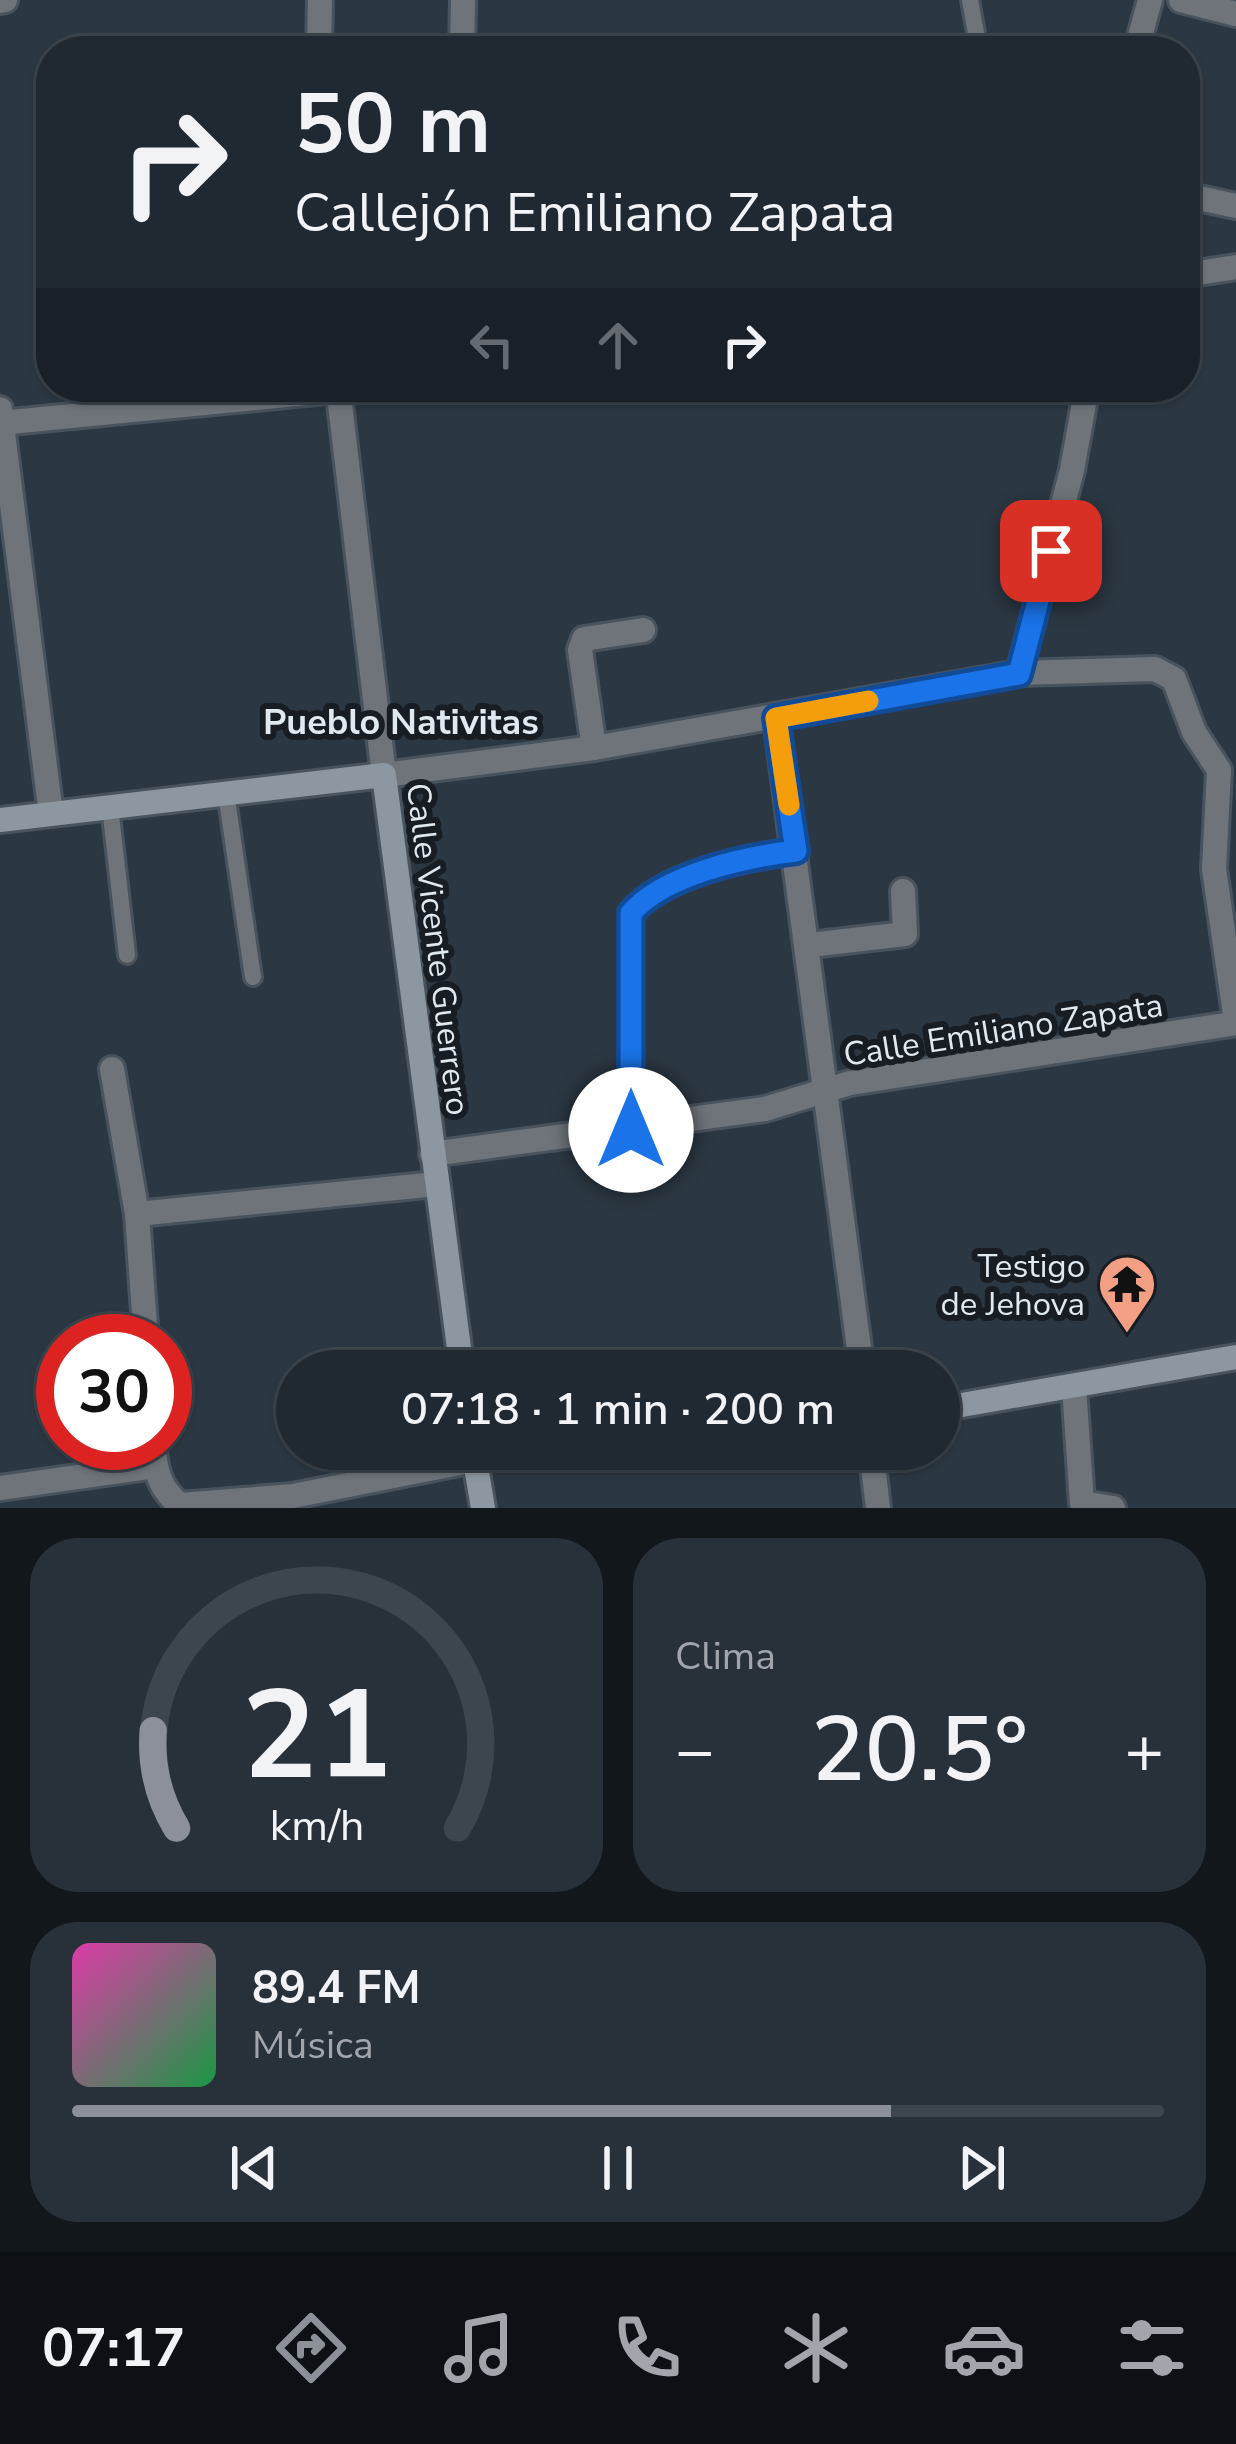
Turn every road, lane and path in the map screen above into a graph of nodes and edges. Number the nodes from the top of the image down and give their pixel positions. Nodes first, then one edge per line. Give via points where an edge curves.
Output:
1 (320, 0) edge
2 (463, 0) edge
3 (970, 0) edge
4 (1150, 0) edge
5 (1181, 0) edge
6 (1236, 14) edge
7 (319, 36) edge
8 (462, 36) edge
9 (975, 36) edge
10 (1140, 36) edge
11 (1200, 198) edge
12 (1236, 206) edge
13 (1236, 267) edge
14 (1200, 273) edge
15 (194, 402) edge
16 (340, 402) edge
17 (1084, 402) edge
18 (1, 418) edge
19 (643, 630) dead end
20 (1019, 674) junction
21 (776, 718) junction
22 (594, 748) junction
23 (1228, 770) edge
24 (385, 775) junction
25 (226, 793) junction
26 (110, 807) junction
27 (51, 814) junction
28 (0, 820) edge
29 (796, 851) junction
30 (903, 891) dead end
31 (809, 945) junction
32 (127, 956) dead end
33 (254, 977) dead end
34 (112, 1069) dead end
35 (827, 1092) junction
36 (631, 1130) junction
37 (431, 1154) junction
38 (436, 1184) junction
39 (137, 1214) junction
40 (144, 1314) edge
41 (459, 1350) edge
42 (859, 1350) edge
43 (1236, 1357) edge
44 (1074, 1387) junction
45 (960, 1406) edge
46 (84, 1470) edge
47 (159, 1470) edge
48 (416, 1470) edge
49 (476, 1470) edge
50 (873, 1470) edge
51 (0, 1488) edge
52 (294, 1502) edge
53 (483, 1508) edge
54 (878, 1508) edge
55 (1113, 1508) edge

1 - 7 street
2 - 8 street
3 - 9 lane
4 - 10 street
5 - 6 street
11 - 12 street
13 - 14 street
15 - 18 street
16 - 24 street, Calle Vicente Guerrero
17 - 20 street
18 - 27 street
19 - 22 street via 584,639
20 - 21 street
20 - 23 street via 1164,671 1194,732
21 - 22 street
21 - 29 street
22 - 24 street
23 - 35 street, Calle Emiliano Zapata via 1214,869 1231,1024
24 - 25 street
24 - 37 street, Calle Vicente Guerrero
25 - 26 street
25 - 33 lane
26 - 27 street
26 - 32 lane
27 - 28 street
29 - 31 street
29 - 36 street via 708,869 631,913
30 - 31 street via 905,934
31 - 35 street
34 - 39 street
35 - 36 street, Calle Emiliano Zapata
35 - 42 street
36 - 37 street, Calle Emiliano Zapata
37 - 38 street, Calle Vicente Guerrero
38 - 39 street
38 - 41 street, Calle Vicente Guerrero
39 - 40 street
43 - 44 street
44 - 45 street
44 - 55 street via 1082,1503
46 - 51 street
47 - 52 street via 166,1494 180,1505
48 - 52 street
49 - 53 street
50 - 54 street

